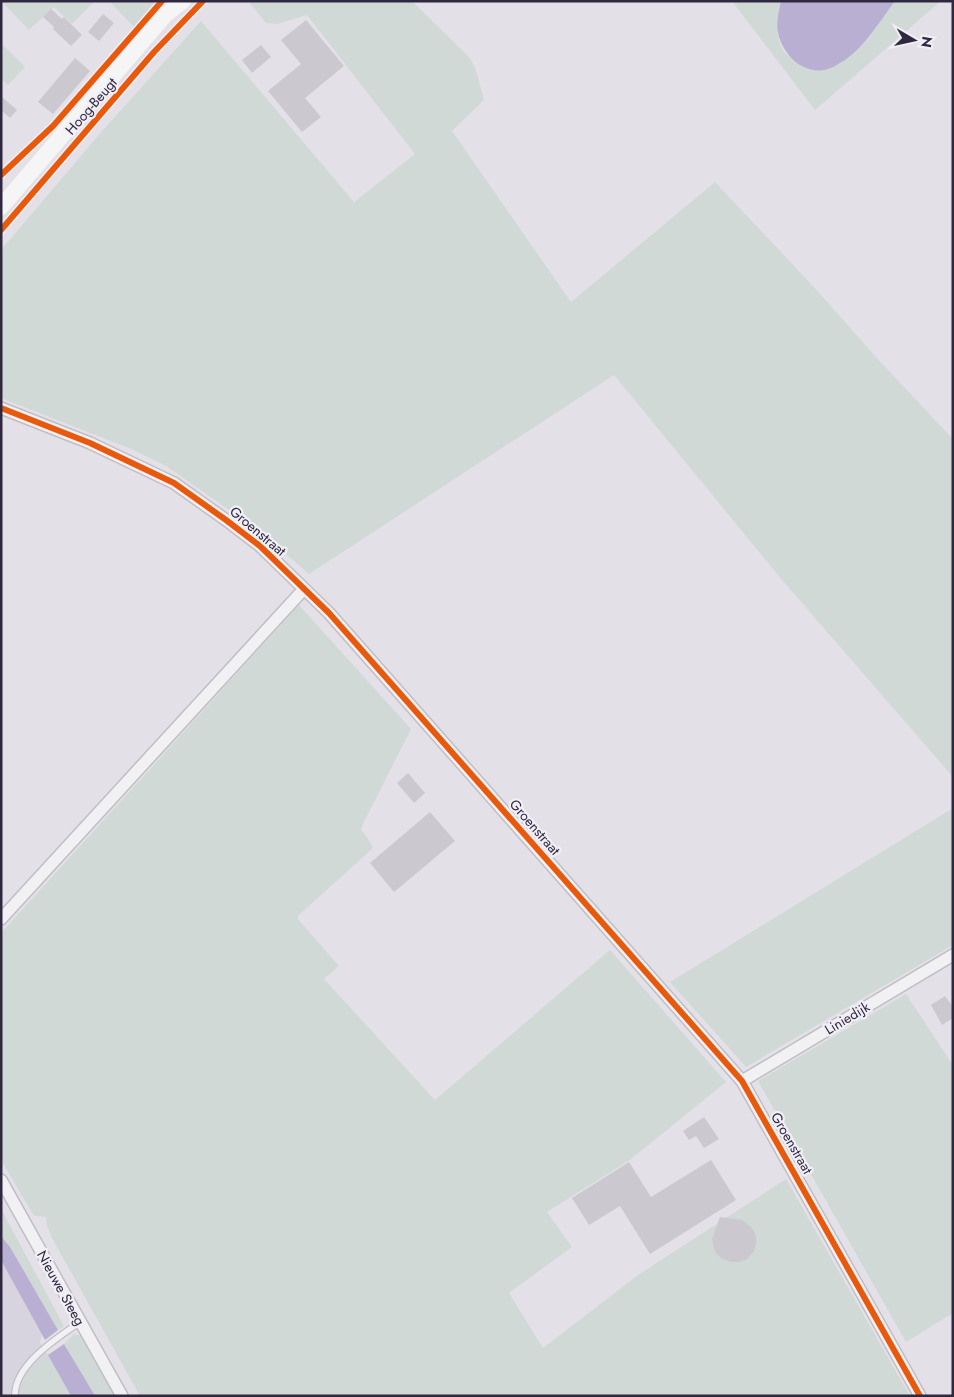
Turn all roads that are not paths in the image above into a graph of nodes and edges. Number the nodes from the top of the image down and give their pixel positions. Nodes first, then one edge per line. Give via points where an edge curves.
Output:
1 (183, 1) edge
2 (1, 207) edge
3 (1, 408) edge
4 (304, 589) junction
5 (1, 919) edge
6 (953, 955) edge
7 (742, 1081) junction
8 (1, 1180) edge
9 (80, 1322) junction
10 (15, 1396) edge
11 (122, 1396) edge
12 (920, 1396) edge

1 - 2 street, Hoog-Beugt via 165,15
3 - 4 street, Groenstraat via 90,443 174,483 260,546
4 - 5 street
4 - 7 street, Groenstraat via 342,627
6 - 7 street, Liniedijk
7 - 12 street, Groenstraat
8 - 9 street, Nieuwe Steeg
9 - 10 lane via 24,1369 16,1383
9 - 11 street, Nieuwe Steeg

